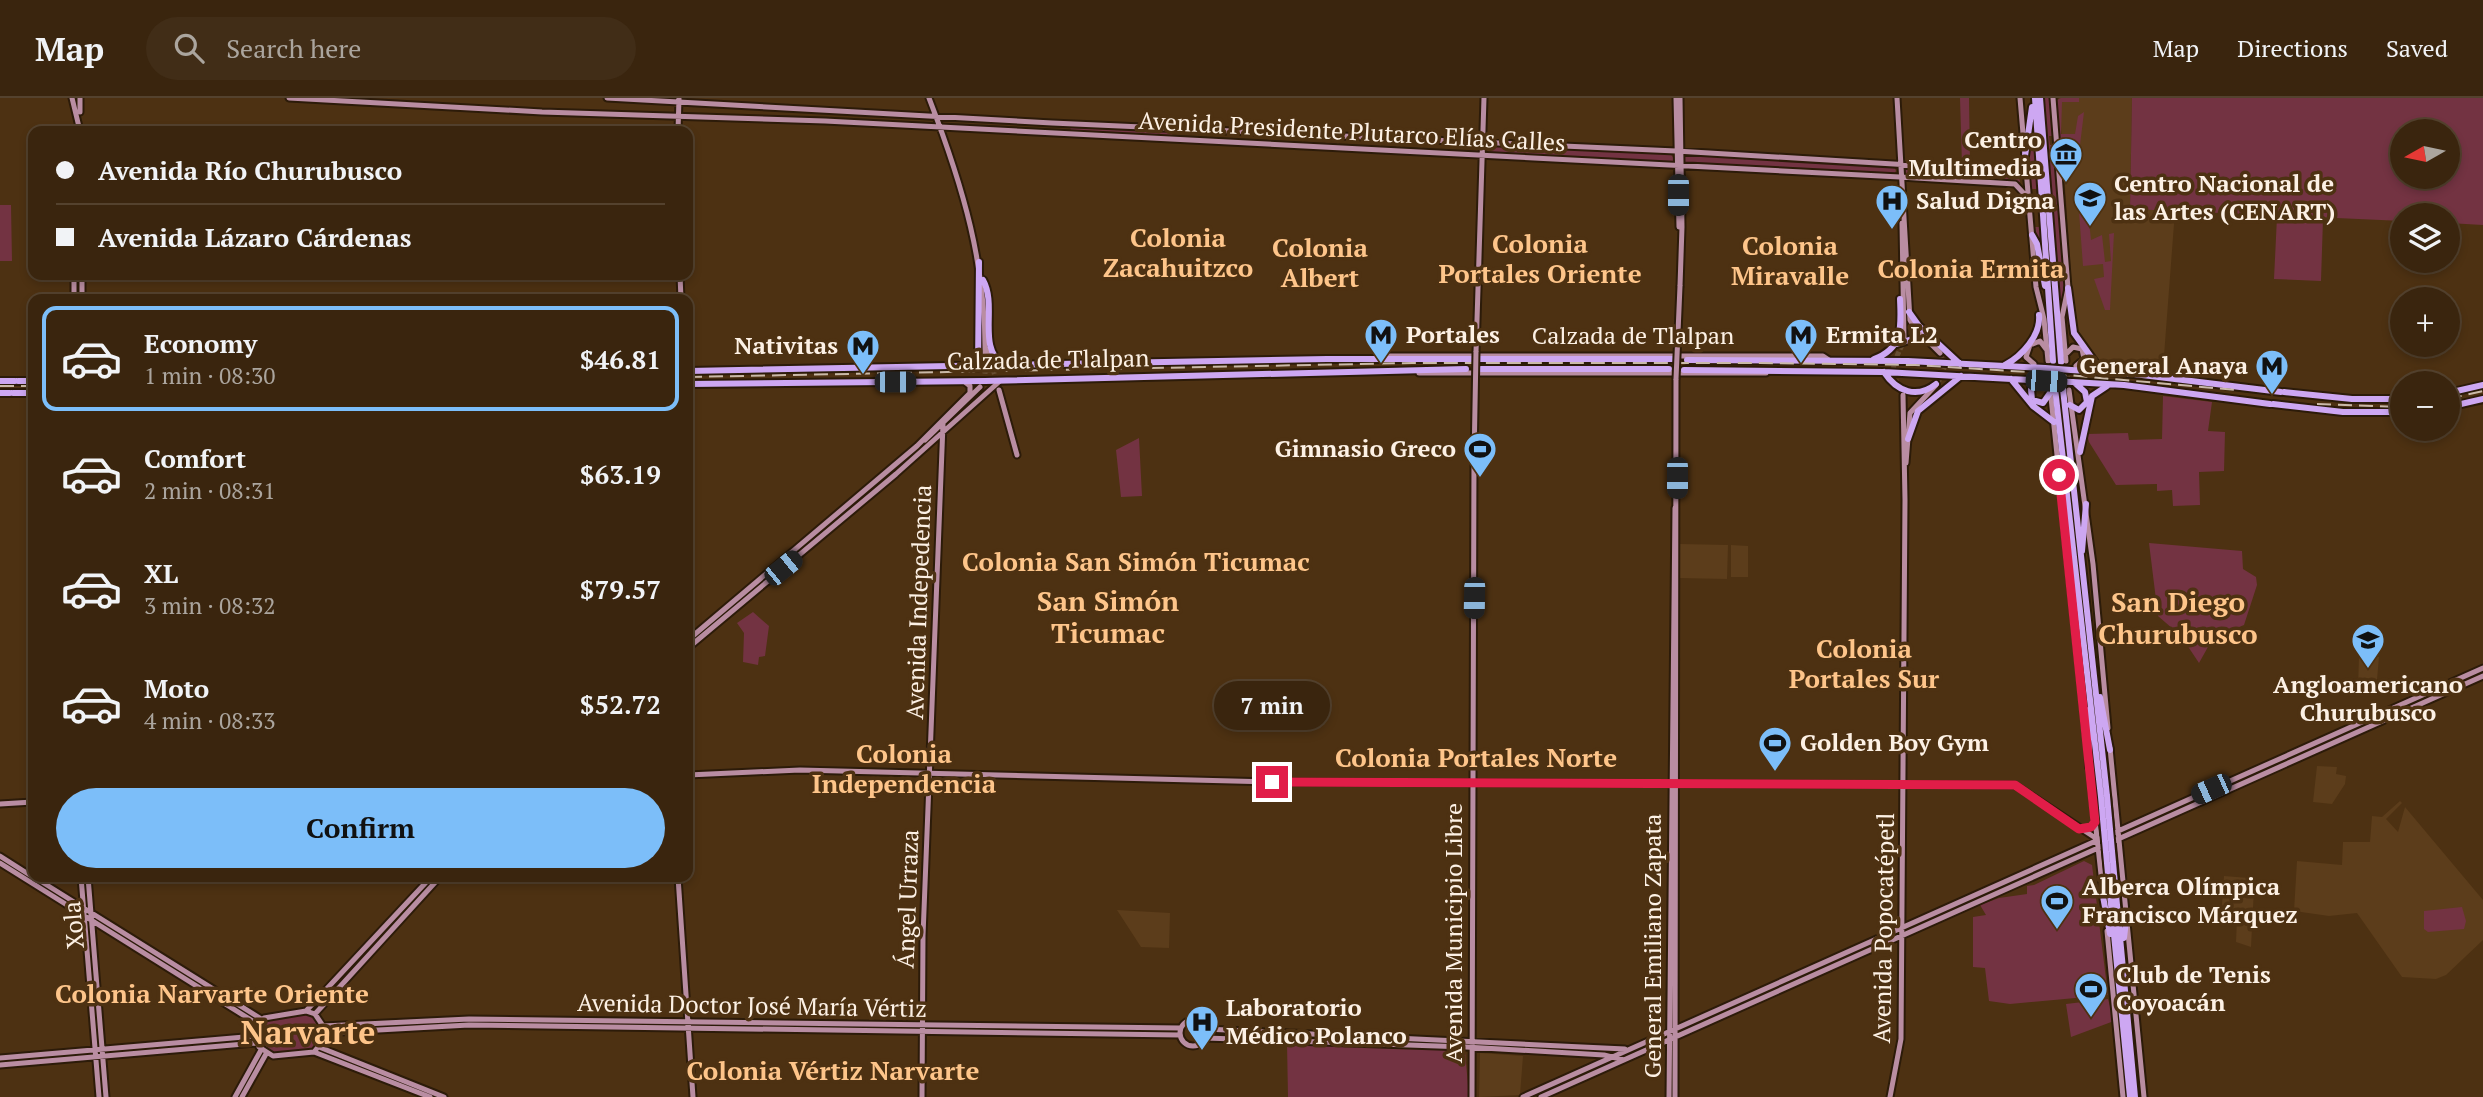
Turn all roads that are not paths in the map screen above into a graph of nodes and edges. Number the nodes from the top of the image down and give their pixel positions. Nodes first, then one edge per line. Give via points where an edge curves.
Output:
1 (72, 98) edge
2 (80, 98) edge
3 (289, 98) edge
4 (607, 98) edge
5 (929, 98) edge
6 (1484, 98) edge
7 (1678, 98) edge
8 (1897, 98) edge
9 (2020, 98) edge
10 (2034, 98) edge
11 (2040, 98) edge
12 (2053, 98) edge
13 (679, 100) edge
14 (678, 115) junction
15 (936, 116) junction
16 (80, 122) junction
17 (80, 126) edge
18 (678, 126) edge
19 (940, 127) junction
20 (1483, 141) junction
21 (1678, 151) junction
22 (2025, 156) junction
23 (1483, 158) junction
24 (1900, 164) junction
25 (1680, 168) junction
26 (2026, 172) junction
27 (1900, 177) junction
28 (2028, 199) junction
29 (1902, 221) junction
30 (2032, 235) junction
31 (979, 262) junction
32 (983, 280) junction
33 (2068, 288) junction
34 (2048, 292) junction
35 (1900, 299) dead end
36 (1909, 312) junction
37 (2039, 315) dead end
38 (1904, 339) tunnel mouth
39 (1928, 341) junction
40 (1896, 344) junction
41 (2047, 350) junction
42 (1940, 353) dead end
43 (1353, 359) junction
44 (1672, 359) dead end
45 (1687, 359) dead end
46 (1829, 360) junction
47 (1869, 360) junction
48 (988, 361) tunnel mouth
49 (2056, 361) junction
50 (1960, 364) junction
51 (2034, 364) dead end
52 (2000, 366) junction
53 (1006, 367) junction
54 (978, 368) junction
55 (2074, 368) junction
56 (1466, 369) dead end
57 (1480, 369) dead end
58 (1669, 369) dead end
59 (1367, 370) junction
60 (1684, 370) dead end
61 (693, 371) edge
62 (1769, 372) junction
63 (1884, 372) junction
64 (2107, 372) junction
65 (1961, 376) junction
66 (2011, 379) junction
67 (0, 381) edge
68 (28, 381) edge
69 (963, 381) junction
70 (1000, 381) junction
71 (2045, 381) junction
72 (693, 384) edge
73 (1937, 384) joint
74 (2112, 385) junction
75 (2483, 385) edge
76 (980, 387) tunnel mouth
77 (2062, 388) junction
78 (999, 390) tunnel mouth
79 (2460, 390) edge
80 (0, 393) edge
81 (28, 393) edge
82 (1903, 395) dead end
83 (2390, 399) edge
84 (2483, 399) edge
85 (2460, 404) edge
86 (2070, 405) junction
87 (2390, 412) edge
88 (2054, 422) junction
89 (943, 424) junction
90 (943, 433) junction
91 (1908, 439) junction
92 (917, 446) junction
93 (2080, 453) junction
94 (1017, 455) dead end
95 (1905, 466) junction
96 (2061, 490) junction
97 (2086, 504) junction
98 (2078, 553) junction
99 (693, 636) edge
100 (693, 644) edge
101 (2483, 668) edge
102 (2088, 670) junction
103 (2483, 676) edge
104 (2095, 690) junction
105 (2110, 750) junction
106 (2089, 767) junction
107 (930, 773) junction
108 (693, 775) edge
109 (1472, 783) junction
110 (1674, 785) junction
111 (1904, 786) junction
112 (2104, 797) junction
113 (28, 802) edge
114 (0, 803) edge
115 (2116, 819) junction
116 (2095, 823) junction
117 (2079, 829) junction
118 (2118, 834) junction
119 (2097, 839) junction
120 (2098, 847) junction
121 (0, 856) edge
122 (2099, 856) junction
123 (2118, 859) junction
124 (2105, 860) junction
125 (0, 863) edge
126 (2099, 865) junction
127 (28, 874) edge
128 (2111, 874) junction
129 (28, 880) edge
130 (32, 882) edge
131 (40, 882) edge
132 (81, 882) edge
133 (88, 882) edge
134 (427, 882) edge
135 (435, 882) edge
136 (678, 882) edge
137 (2102, 891) junction
138 (84, 913) junction
139 (91, 913) junction
140 (1929, 917) junction
141 (91, 920) junction
142 (2126, 921) junction
143 (1902, 929) junction
144 (1915, 930) junction
145 (114, 931) junction
146 (1902, 936) junction
147 (2116, 956) junction
148 (2125, 988) junction
149 (306, 1011) junction
150 (314, 1014) junction
151 (261, 1023) junction
152 (687, 1024) junction
153 (1180, 1028) junction
154 (324, 1029) junction
155 (922, 1029) junction
156 (1206, 1029) junction
157 (1673, 1030) junction
158 (1180, 1035) junction
159 (256, 1036) junction
160 (1205, 1038) junction
161 (1673, 1039) junction
162 (1472, 1044) junction
163 (262, 1049) junction
164 (316, 1049) junction
165 (1628, 1049) junction
166 (99, 1053) junction
167 (1610, 1057) junction
168 (0, 1058) edge
169 (1624, 1060) junction
170 (0, 1065) edge
171 (99, 1097) edge
172 (106, 1097) edge
173 (235, 1097) edge
174 (242, 1097) edge
175 (430, 1097) edge
176 (444, 1097) edge
177 (693, 1097) edge
178 (922, 1097) edge
179 (1472, 1097) edge
180 (1523, 1097) edge
181 (1541, 1097) edge
182 (1670, 1097) edge
183 (1675, 1097) edge
184 (1890, 1097) edge
185 (2123, 1097) edge
186 (2130, 1097) edge
187 (2136, 1097) edge
188 (2144, 1097) edge

1 - 16 main road
2 - 16 main road
3 - 14 main road, Avenida Presidente Plutarco Elías Calles
4 - 13 main road, Avenida Presidente Plutarco Elías Calles
5 - 15 main road
6 - 20 main road, Avenida Municipio Libre
7 - 21 main road, General Emiliano Zapata
8 - 24 main road
9 - 22 main road
10 - 22 highway
10 - 34 highway
11 - 49 highway
12 - 33 main road
13 - 14 main road
13 - 15 main road, Avenida Presidente Plutarco Elías Calles
14 - 18 main road
14 - 19 main road, Avenida Presidente Plutarco Elías Calles
15 - 19 main road
15 - 20 main road, Avenida Presidente Plutarco Elías Calles
16 - 17 main road
19 - 23 main road, Avenida Presidente Plutarco Elías Calles
19 - 31 main road
20 - 21 main road, Avenida Presidente Plutarco Elías Calles
20 - 23 main road, Avenida Municipio Libre
21 - 24 main road, Avenida Presidente Plutarco Elías Calles
21 - 25 main road, General Emiliano Zapata
22 - 26 main road
23 - 25 main road, Avenida Presidente Plutarco Elías Calles
23 - 109 main road, Avenida Municipio Libre, bridge via 1474,460
24 - 26 main road, Avenida Presidente Plutarco Elías Calles
24 - 27 main road
25 - 27 main road, Avenida Presidente Plutarco Elías Calles
25 - 110 main road, General Emiliano Zapata, bridge
26 - 28 main road
27 - 28 main road, Avenida Presidente Plutarco Elías Calles via 2015,184
27 - 29 main road
28 - 30 main road
29 - 36 main road via 1907,233
29 - 38 main road
30 - 34 highway
30 - 41 main road
31 - 32 main road
31 - 54 highway
32 - 48 main road
32 - 53 highway via 990,349
33 - 49 main road
33 - 64 highway via 2074,333 2099,368
34 - 49 highway
35 - 40 highway via 1901,332
36 - 39 main road via 1912,326
36 - 50 highway
37 - 52 highway via 2039,329 2022,353
39 - 40 highway
39 - 42 main road
40 - 47 highway via 1885,355
41 - 49 main road
41 - 51 main road via 2040,341 2031,343 2026,354
43 - 44 highway, Calzada de Tlalpan
43 - 46 main road, Calzada de Tlalpan via 1680,354 1823,356
43 - 53 highway, Calzada de Tlalpan
45 - 46 highway, Calzada de Tlalpan
46 - 47 highway, Calzada de Tlalpan
47 - 50 highway, Calzada de Tlalpan
49 - 52 highway, Calzada de Tlalpan
49 - 55 highway, Calzada de Tlalpan, bridge
49 - 55 main road via 2073,347 2082,349 2083,361
50 - 52 highway, Calzada de Tlalpan
53 - 54 highway, Calzada de Tlalpan
54 - 61 highway, Calzada de Tlalpan
55 - 64 highway, Calzada de Tlalpan
56 - 59 highway, Calzada de Tlalpan
57 - 58 highway, Calzada de Tlalpan
59 - 62 main road, Calzada de Tlalpan
59 - 70 highway, Calzada de Tlalpan
60 - 62 highway, Calzada de Tlalpan
62 - 63 highway, Calzada de Tlalpan
63 - 65 highway, Calzada de Tlalpan
63 - 73 highway via 1909,393
64 - 83 highway, Calzada de Tlalpan via 2352,399
65 - 66 highway, Calzada de Tlalpan
65 - 91 highway via 1918,411
66 - 71 highway, Calzada de Tlalpan
66 - 88 highway via 2033,406
67 - 68 highway
69 - 70 highway, Calzada de Tlalpan
69 - 72 highway, Calzada de Tlalpan
69 - 92 main road via 970,386 970,393
70 - 90 main road
71 - 77 highway, Calzada de Tlalpan, bridge
71 - 77 highway via 2031,389 2031,398 2041,404
73 - 91 main road, Avenida Popocatépetl via 1910,413
74 - 77 highway, Calzada de Tlalpan
74 - 87 highway, Calzada de Tlalpan via 2343,412
74 - 93 highway via 2092,396
75 - 79 highway
76 - 89 main road
77 - 86 main road
77 - 86 highway via 2085,392 2087,402 2079,410
77 - 88 main road
77 - 98 highway
78 - 94 main road
80 - 81 highway
82 - 95 main road, Avenida Popocatépetl
84 - 85 highway
86 - 93 main road
88 - 96 main road
89 - 90 main road, Avenida Indepedencia
89 - 92 main road
90 - 100 main road
90 - 107 main road, Avenida Indepedencia
91 - 95 main road, Avenida Popocatépetl
92 - 99 main road
93 - 97 main road
95 - 111 main road, Avenida Popocatépetl
96 - 98 highway via 2069,541
96 - 106 main road
97 - 98 highway
97 - 105 main road
98 - 102 highway
98 - 104 highway
101 - 118 main road
102 - 106 highway
102 - 112 highway
103 - 118 main road
104 - 105 highway
104 - 112 highway
105 - 115 main road
106 - 116 main road
107 - 108 main road via 800,770
107 - 109 main road
107 - 155 main road, Ángel Urraza
109 - 110 main road
109 - 162 main road, Avenida Municipio Libre
110 - 111 main road
110 - 157 main road, General Emiliano Zapata
111 - 117 main road via 2018,786
111 - 143 main road, Avenida Popocatépetl
112 - 128 highway, bridge
113 - 114 main road
115 - 116 main road via 2100,827
115 - 118 main road
116 - 117 main road
116 - 119 main road
117 - 119 main road
118 - 119 main road
118 - 120 main road
118 - 123 main road
119 - 120 main road
119 - 140 main road
120 - 122 main road
120 - 144 main road
121 - 127 main road
122 - 124 main road
122 - 126 main road
123 - 124 main road
123 - 142 main road
124 - 126 main road
125 - 129 main road
126 - 137 main road
128 - 147 highway
128 - 148 highway
130 - 138 main road
131 - 138 main road
132 - 138 main road, Xola
133 - 139 main road, Xola
134 - 149 main road
135 - 150 main road
136 - 152 main road
137 - 147 highway
137 - 185 main road
138 - 139 main road
138 - 141 main road
138 - 166 main road, Xola
139 - 141 main road, Xola
139 - 145 main road
140 - 143 main road
140 - 144 main road via 1912,926
141 - 145 main road
141 - 166 main road, Xola
142 - 148 highway
142 - 188 main road
143 - 146 main road, Avenida Popocatépetl
143 - 157 main road
144 - 146 main road
145 - 151 main road
146 - 161 main road
146 - 184 main road, Avenida Popocatépetl via 1901,1039
147 - 186 highway
148 - 187 highway
149 - 150 main road
149 - 151 main road via 273,1014
150 - 154 main road
151 - 159 main road
152 - 154 main road, Avenida Doctor José María Vértiz via 469,1019
152 - 155 main road, Avenida Doctor José María Vértiz
152 - 177 main road
153 - 155 main road, Avenida Doctor José María Vértiz
153 - 156 main road via 1193,1019
153 - 158 main road
154 - 164 main road
155 - 158 main road, Avenida Doctor José María Vértiz
155 - 178 main road, Ángel Urraza
156 - 160 main road
156 - 162 main road
157 - 161 main road, General Emiliano Zapata
157 - 165 main road
158 - 160 main road via 1191,1046
159 - 163 main road
159 - 166 main road
160 - 162 main road
161 - 169 main road
161 - 182 main road, General Emiliano Zapata
161 - 183 main road, General Emiliano Zapata
162 - 165 main road
162 - 167 main road
162 - 179 main road, Avenida Municipio Libre
163 - 164 main road via 285,1056
163 - 166 main road
163 - 173 main road
163 - 174 main road
164 - 175 main road
164 - 176 main road
165 - 167 main road
166 - 168 main road
166 - 170 main road
166 - 171 main road, Xola
166 - 172 main road, Xola
167 - 169 main road
167 - 180 main road
169 - 181 main road

